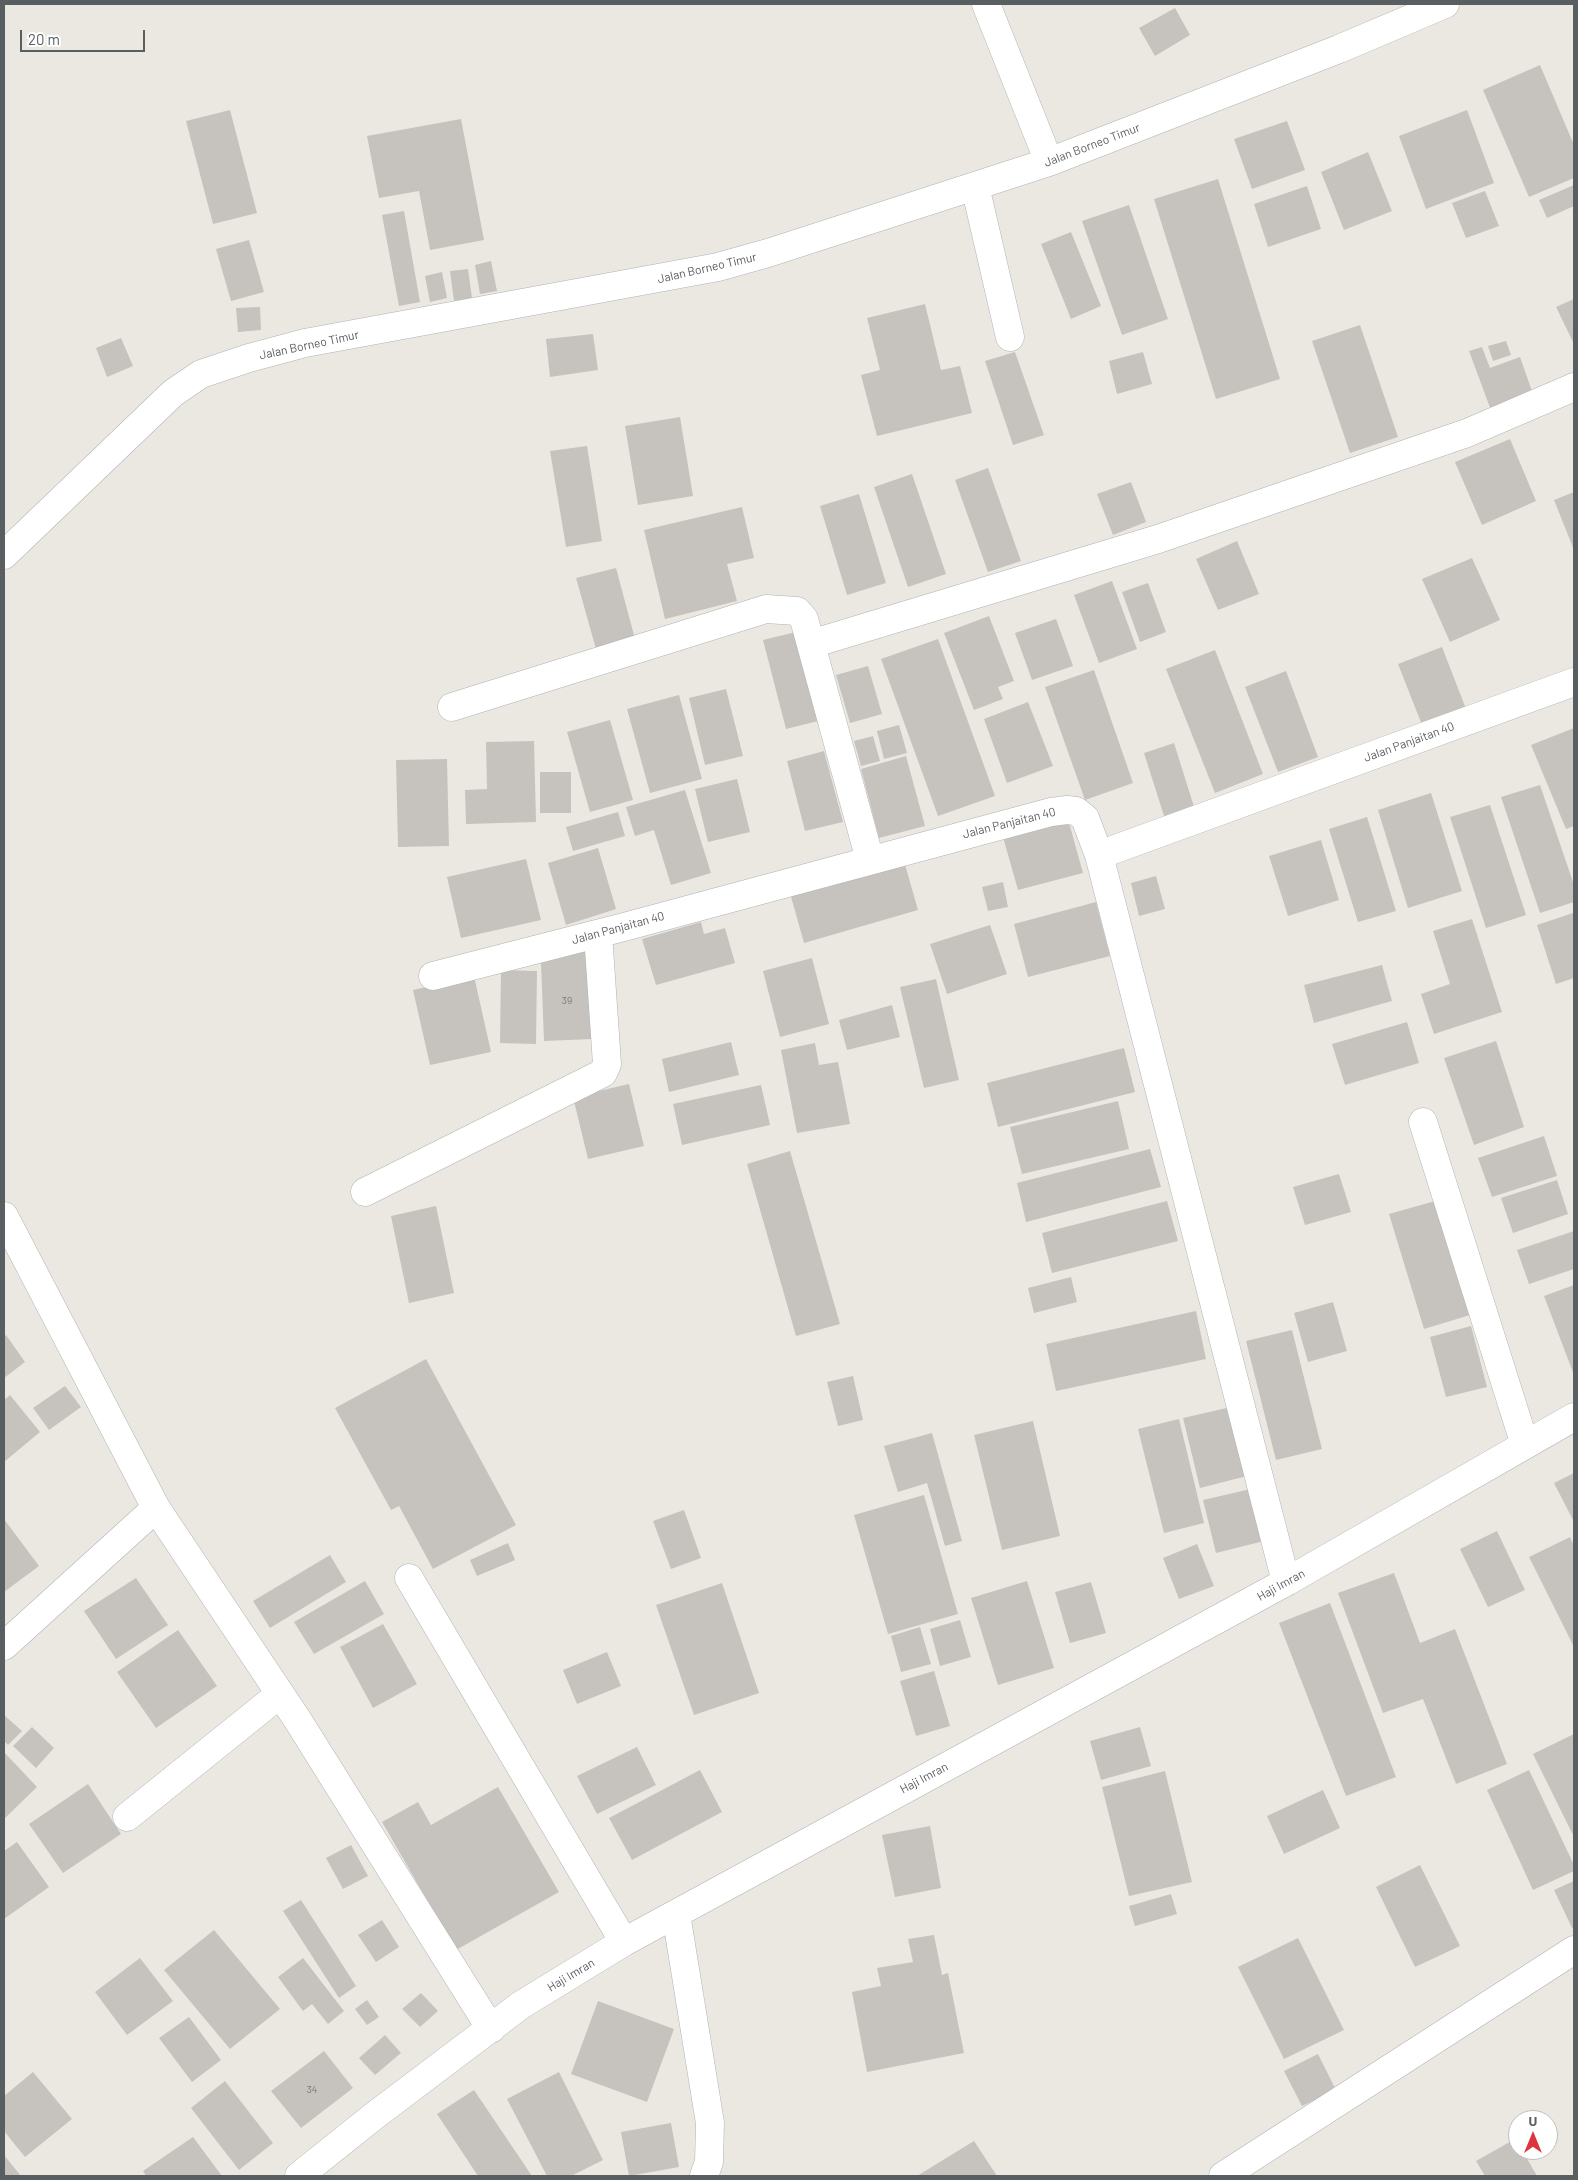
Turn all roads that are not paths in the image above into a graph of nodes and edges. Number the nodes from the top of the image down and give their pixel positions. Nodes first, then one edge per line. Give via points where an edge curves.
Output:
1 (986, 4) edge
2 (1445, 4) edge
3 (1049, 162) junction
4 (975, 186) junction
5 (1010, 337) dead end
6 (1574, 387) edge
7 (4, 555) edge
8 (811, 644) junction
9 (1574, 682) edge
10 (452, 707) dead end
11 (1099, 855) junction
12 (870, 860) junction
13 (598, 934) junction
14 (434, 976) dead end
15 (1423, 1122) dead end
16 (365, 1192) dead end
17 (4, 1216) edge
18 (1574, 1417) edge
19 (1525, 1446) junction
20 (156, 1508) junction
21 (409, 1578) dead end
22 (1286, 1582) junction
23 (4, 1646) edge
24 (280, 1694) junction
25 (127, 1817) dead end
26 (676, 1914) junction
27 (624, 1942) junction
28 (1574, 1950) edge
29 (490, 2029) junction
30 (299, 2176) edge
31 (704, 2176) edge
32 (1223, 2176) edge

1 - 3 street
2 - 3 street, Jalan Borneo Timur via 1339,49
3 - 4 street, Jalan Borneo Timur
4 - 5 street
4 - 7 street, Jalan Borneo Timur via 768,254 718,267 306,343 201,374 173,393
6 - 8 street via 1467,433 1167,535
8 - 10 street via 804,620 797,611 766,609
8 - 12 street
9 - 11 street, Jalan Panjaitan 40
11 - 12 street, Jalan Panjaitan 40 via 1085,818 1076,811 1067,810
11 - 22 street
12 - 13 street, Jalan Panjaitan 40
13 - 14 street, Jalan Panjaitan 40
13 - 16 street via 607,1064 603,1073
15 - 19 street
17 - 20 street
18 - 19 street, Haji Imran
19 - 22 street, Haji Imran
20 - 23 street
20 - 24 street
21 - 27 street
22 - 26 street, Haji Imran
24 - 25 street
24 - 29 street
26 - 27 street, Haji Imran
26 - 31 street via 710,2123 709,2162
27 - 29 street, Haji Imran via 521,2005
28 - 32 street
29 - 30 street, Haji Imran

